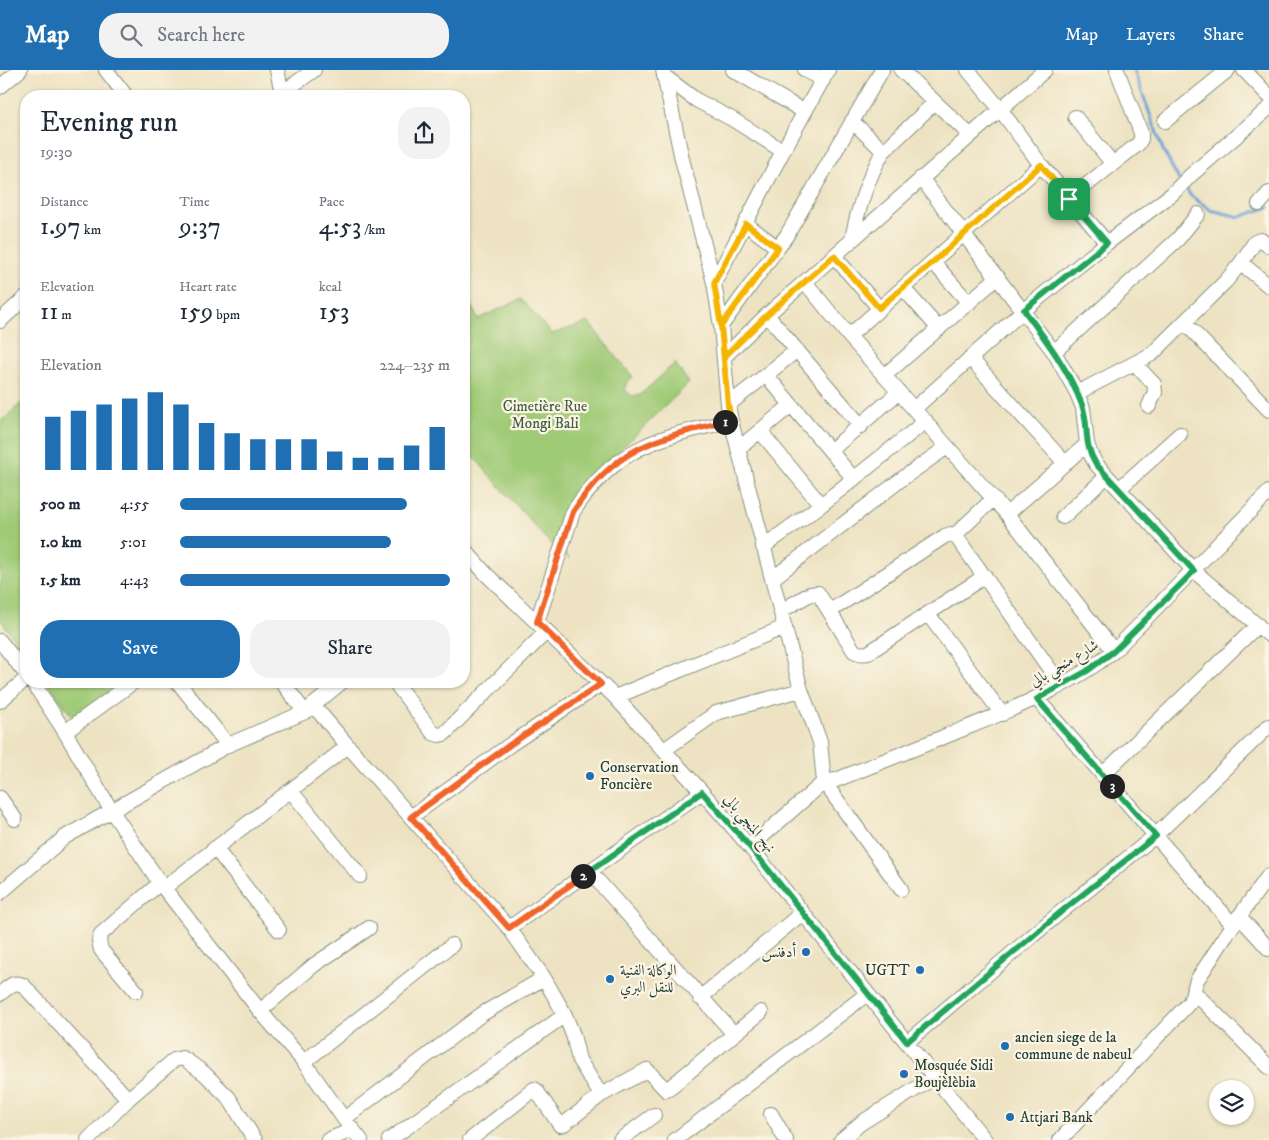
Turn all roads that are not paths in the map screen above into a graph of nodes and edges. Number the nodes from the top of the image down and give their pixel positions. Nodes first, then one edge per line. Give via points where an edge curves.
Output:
1 (20, 70) edge
2 (106, 70) edge
3 (277, 70) edge
4 (314, 70) edge
5 (733, 70) edge
6 (805, 70) edge
7 (882, 70) edge
8 (901, 70) edge
9 (968, 70) edge
10 (1045, 70) edge
11 (1117, 70) edge
12 (1228, 70) edge
13 (1244, 70) edge
14 (664, 73) edge
15 (825, 75) edge
16 (0, 87) edge
17 (121, 90) edge
18 (279, 90) edge
19 (287, 90) edge
20 (1269, 96) edge
21 (934, 103) junction
22 (1269, 108) edge
23 (1000, 109) junction
24 (805, 112) junction
25 (1075, 117) dead end
26 (852, 121) junction
27 (1165, 121) dead end
28 (970, 135) junction
29 (783, 152) junction
30 (883, 152) junction
31 (1113, 164) junction
32 (1041, 165) junction
33 (921, 178) junction
34 (1269, 193) edge
35 (1069, 199) junction
36 (1259, 204) dead end
37 (1198, 214) dead end
38 (746, 224) junction
39 (964, 234) junction
40 (852, 239) junction
41 (1107, 243) junction
42 (1269, 246) edge
43 (778, 248) junction
44 (834, 256) junction
45 (933, 262) junction
46 (1242, 263) junction
47 (998, 277) junction
48 (805, 282) junction
49 (714, 283) junction
50 (1269, 286) edge
51 (903, 288) junction
52 (20, 303) edge
53 (969, 303) junction
54 (879, 308) junction
55 (1024, 310) junction
56 (767, 315) junction
57 (0, 321) edge
58 (1184, 322) junction
59 (721, 326) junction
60 (939, 329) junction
61 (848, 336) junction
62 (797, 350) junction
63 (1054, 352) junction
64 (724, 357) junction
65 (971, 359) junction
66 (1134, 364) junction
67 (766, 376) junction
68 (884, 376) junction
69 (899, 392) junction
70 (1077, 393) junction
71 (728, 405) junction
72 (790, 406) junction
73 (1149, 406) dead end
74 (915, 408) junction
75 (1269, 410) edge
76 (732, 421) junction
77 (926, 421) junction
78 (860, 426) junction
79 (760, 431) junction
80 (1180, 434) dead end
81 (1087, 444) junction
82 (947, 447) junction
83 (738, 449) junction
84 (830, 451) junction
85 (1064, 462) junction
86 (1107, 476) junction
87 (854, 479) junction
88 (1120, 488) junction
89 (1269, 492) edge
90 (994, 499) junction
91 (821, 505) junction
92 (1007, 514) junction
93 (1062, 517) dead end
94 (955, 534) junction
95 (763, 547) junction
96 (470, 556) edge
97 (1194, 571) junction
98 (985, 576) junction
99 (772, 579) junction
100 (830, 610) junction
101 (781, 611) junction
102 (928, 614) junction
103 (1258, 625) junction
104 (542, 627) junction
105 (786, 627) junction
106 (1269, 635) edge
107 (0, 641) edge
108 (1114, 651) junction
109 (20, 666) edge
110 (20, 684) edge
111 (601, 684) junction
112 (1061, 685) junction
113 (37, 688) edge
114 (125, 688) edge
115 (183, 688) edge
116 (289, 688) edge
117 (334, 688) edge
118 (399, 688) edge
119 (801, 690) junction
120 (615, 697) junction
121 (1037, 699) junction
122 (0, 701) edge
123 (309, 708) junction
124 (1002, 714) junction
125 (1269, 726) edge
126 (65, 732) junction
127 (228, 745) junction
128 (348, 746) junction
129 (664, 750) junction
130 (1102, 775) junction
131 (824, 782) junction
132 (291, 791) junction
133 (702, 792) junction
134 (0, 798) edge
135 (111, 810) junction
136 (411, 817) junction
137 (15, 819) dead end
138 (1156, 836) junction
139 (750, 847) junction
140 (215, 848) junction
141 (590, 872) junction
142 (1269, 875) edge
143 (360, 876) dead end
144 (162, 885) junction
145 (901, 889) dead end
146 (0, 893) edge
147 (802, 914) junction
148 (1236, 921) junction
149 (369, 928) dead end
150 (509, 928) junction
151 (279, 930) dead end
152 (452, 945) dead end
153 (1269, 949) edge
154 (544, 978) junction
155 (136, 991) dead end
156 (1193, 991) junction
157 (0, 994) edge
158 (867, 994) junction
159 (700, 998) junction
160 (260, 1011) junction
161 (761, 1012) dead end
162 (565, 1015) junction
163 (734, 1034) junction
164 (907, 1042) junction
165 (304, 1062) junction
166 (1269, 1067) edge
167 (935, 1077) junction
168 (601, 1094) junction
169 (128, 1099) junction
170 (771, 1114) dead end
171 (654, 1115) dead end
172 (344, 1118) junction
173 (357, 1135) edge
174 (88, 1140) edge
175 (255, 1140) edge
176 (328, 1140) edge
177 (388, 1140) edge
178 (470, 1140) edge
179 (620, 1140) edge
180 (675, 1140) edge
181 (786, 1140) edge
182 (840, 1140) edge
183 (985, 1140) edge
184 (1060, 1140) edge

1 - 16 street
2 - 17 street
3 - 18 street
4 - 19 street
5 - 24 street
6 - 15 street
7 - 26 street
8 - 21 street
9 - 23 street
10 - 23 street
11 - 31 street via 1141,139
12 - 27 street
13 - 20 street
14 - 29 street via 696,100
14 - 49 street
15 - 24 street
21 - 28 street
21 - 30 street
22 - 41 street via 1176,191
23 - 28 street
23 - 32 street
24 - 29 street
25 - 31 street
26 - 30 street
26 - 43 street
28 - 33 street
29 - 38 street
30 - 40 street via 860,203
31 - 35 street
32 - 35 street
32 - 39 street
33 - 39 street
33 - 40 street
34 - 36 street
35 - 41 street
37 - 63 street via 1178,239
38 - 43 street
38 - 49 street
39 - 45 street
39 - 47 street
40 - 44 street
41 - 55 street
42 - 46 street via 1261,240 1255,242
43 - 59 street
44 - 48 street
44 - 54 street
45 - 51 street
45 - 53 street
46 - 50 street
46 - 58 street
47 - 53 street
47 - 55 street
48 - 56 street
48 - 61 street
49 - 59 street
51 - 54 street
51 - 60 street
52 - 57 street
53 - 60 street
54 - 61 street
55 - 63 street
55 - 65 street
56 - 62 street
56 - 64 street
58 - 66 street via 1152,354
58 - 75 street
59 - 64 street
60 - 68 street
61 - 68 street
62 - 67 street
62 - 78 street
63 - 70 street
64 - 71 street
65 - 74 street
65 - 85 street
66 - 70 street
66 - 73 street via 1156,388
67 - 71 street
67 - 72 street
68 - 69 street
69 - 74 street
69 - 78 street
70 - 81 street via 1083,408
71 - 76 street
72 - 79 street
72 - 84 street
74 - 77 street
76 - 83 street
76 - 104 street via 653,442 626,455 606,472 573,512
77 - 82 street
77 - 87 street
78 - 84 street
79 - 83 street
79 - 91 street
80 - 88 street
81 - 85 street
81 - 86 street
82 - 90 street
82 - 99 street
83 - 95 street
84 - 87 street
85 - 92 street
86 - 88 street
86 - 93 street
87 - 91 street
88 - 97 street
89 - 97 street, شارع منجي بالي
90 - 92 street
90 - 94 street
91 - 95 street
92 - 108 street
94 - 98 street
94 - 100 street via 945,536
95 - 99 street
96 - 104 street, نهج المنجي بالي
97 - 103 street
97 - 108 street, شارع منجي بالي
98 - 102 street
98 - 112 street
99 - 101 street
100 - 101 street via 821,596 815,593
100 - 102 street via 858,654 868,653
101 - 105 street
102 - 124 street
103 - 106 street
103 - 130 street
104 - 111 street, نهج المنجي بالي
104 - 118 street via 444,734 433,733
105 - 119 street
105 - 120 street
107 - 109 street
108 - 112 street, شارع منجي بالي
110 - 122 street
111 - 120 street, نهج المنجي بالي
111 - 136 street
112 - 121 street, شارع منجي بالي
113 - 126 street
114 - 126 street
115 - 127 street
116 - 123 street
117 - 123 street
119 - 129 street via 716,713
119 - 131 street via 820,742
120 - 129 street, نهج المنجي بالي
121 - 124 street, شارع منجي بالي
121 - 130 street
123 - 127 street
123 - 128 street
124 - 131 street, شارع منجي بالي
125 - 138 street
126 - 135 street
127 - 135 street
128 - 132 street
128 - 136 street
129 - 133 street, نهج المنجي بالي
130 - 138 street
131 - 139 street
131 - 145 street
132 - 140 street
132 - 143 street
133 - 139 street, نهج المنجي بالي
133 - 141 street
134 - 137 street
135 - 144 street
135 - 146 street via 66,837
136 - 150 street
138 - 148 street
138 - 164 street
139 - 147 street, نهج المنجي بالي
140 - 144 street
140 - 151 street
141 - 150 street
141 - 159 street
142 - 148 street
144 - 155 street via 101,934 99,941 101,950
144 - 160 street
147 - 158 street, نهج المنجي بالي
147 - 159 street
148 - 153 street
148 - 156 street
149 - 160 street via 314,965
150 - 154 street
152 - 165 street
154 - 162 street
154 - 172 street via 482,1014
156 - 166 street
156 - 184 street via 1190,1002
157 - 169 street via 13,984 24,986
158 - 164 street, نهج المنجي بالي
158 - 180 street
159 - 163 street
160 - 165 street
161 - 163 street
162 - 168 street via 579,1060
162 - 177 street
163 - 168 street via 667,1090 648,1070
164 - 167 street, نهج المنجي بالي
165 - 172 street
167 - 182 street via 861,1123
167 - 183 street, نهج المنجي بالي
168 - 178 street via 560,1125 534,1089
169 - 174 street
169 - 175 street via 174,1060 182,1058 205,1074 229,1098
170 - 181 street
171 - 179 street
172 - 173 street
173 - 176 street

